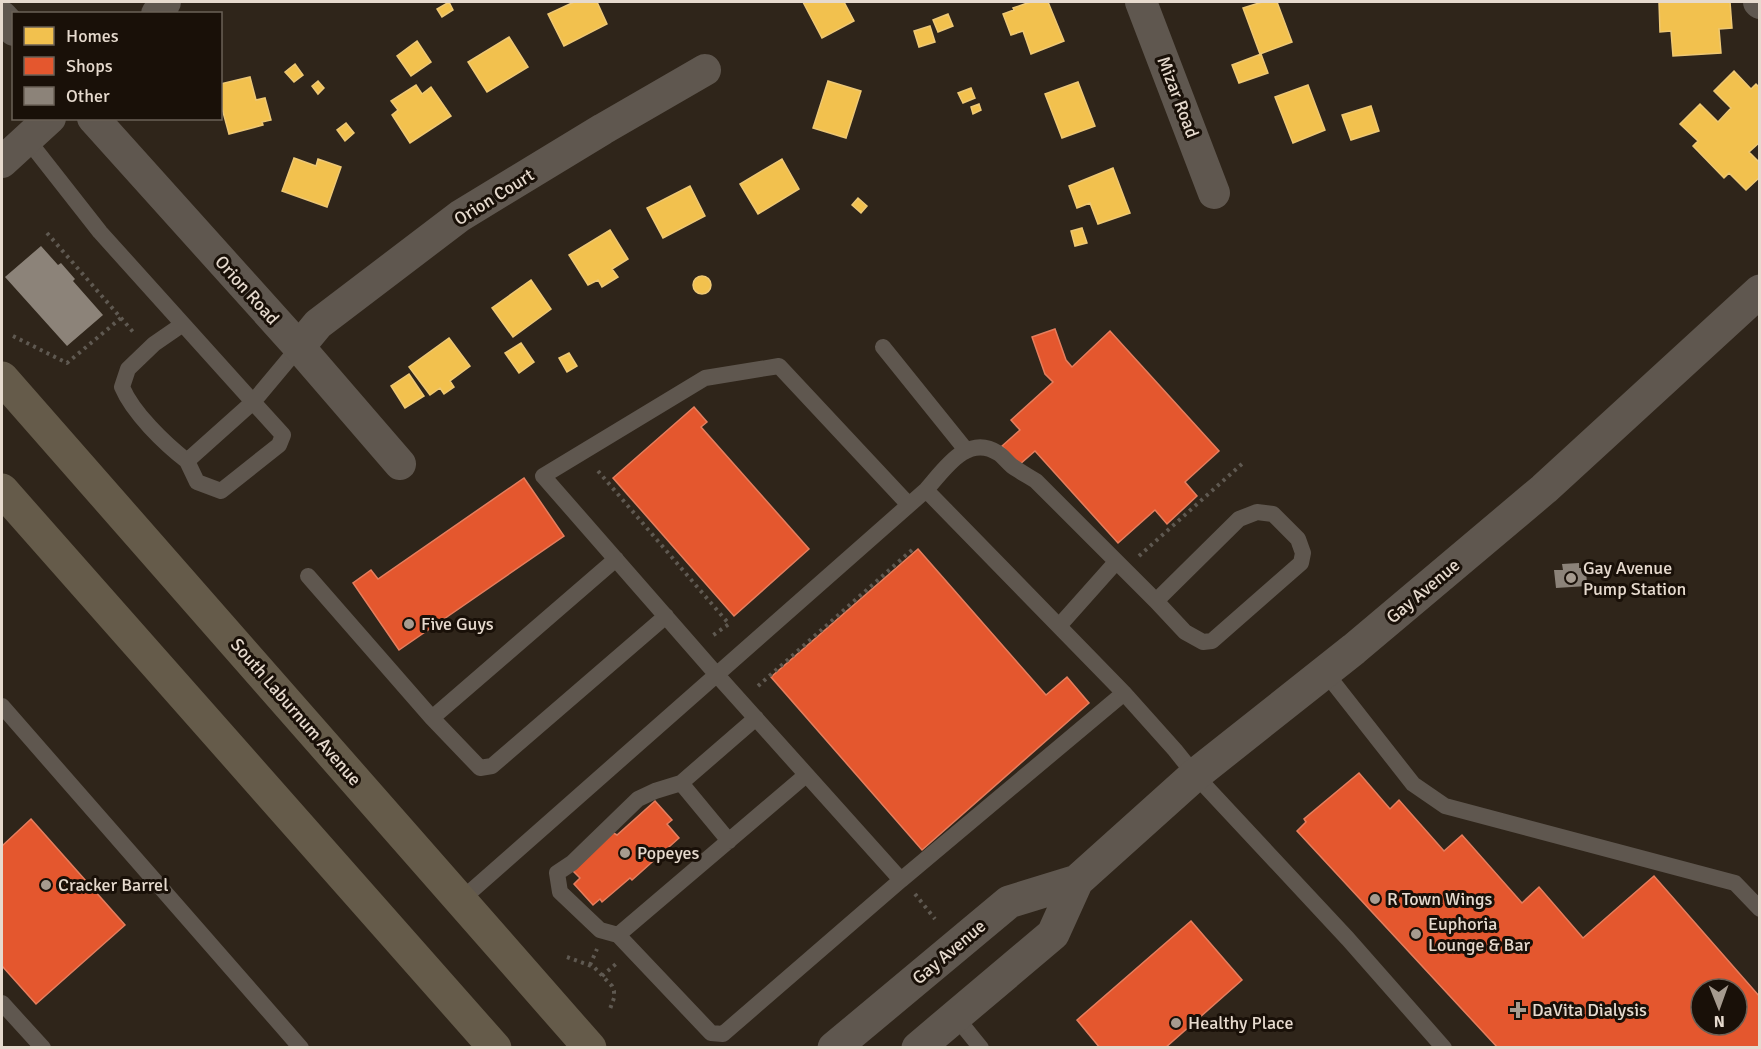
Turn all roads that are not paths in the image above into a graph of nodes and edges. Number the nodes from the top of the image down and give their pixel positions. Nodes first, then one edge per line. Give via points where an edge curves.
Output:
1 (1141, 2) edge
2 (705, 70) dead end
3 (48, 120) edge
4 (95, 120) edge
5 (27, 139) junction
6 (2, 162) edge
7 (1214, 193) dead end
8 (1760, 291) edge
9 (183, 324) junction
10 (299, 347) junction
11 (883, 347) dead end
12 (2, 378) edge
13 (254, 402) junction
14 (973, 448) junction
15 (187, 461) junction
16 (400, 464) dead end
17 (2, 490) edge
18 (926, 490) junction
19 (909, 505) junction
20 (616, 559) junction
21 (1116, 562) junction
22 (308, 576) dead end
23 (1156, 601) junction
24 (666, 616) junction
25 (1059, 626) junction
26 (1325, 672) junction
27 (717, 675) junction
28 (1124, 693) junction
29 (2, 706) edge
30 (432, 718) junction
31 (756, 718) junction
32 (807, 775) junction
33 (1196, 775) junction
34 (681, 783) junction
35 (729, 842) junction
36 (901, 880) junction
37 (1077, 881) junction
38 (461, 900) junction
39 (1760, 909) edge
40 (618, 935) junction
41 (2, 1003) edge
42 (955, 1016) junction
43 (43, 1047) edge
44 (301, 1047) edge
45 (495, 1047) edge
46 (590, 1047) edge
47 (834, 1047) edge
48 (918, 1047) edge
49 (981, 1047) edge
50 (1444, 1047) edge

1 - 7 street, Mizar Road
2 - 10 street, Orion Court via 460,216 318,324
3 - 5 street
4 - 10 street, Orion Road
5 - 6 street
5 - 9 lane via 100,232
8 - 26 street, Gay Avenue via 1544,489
9 - 13 lane
9 - 15 lane via 128,369 122,387 128,401
10 - 13 lane
10 - 16 street, Orion Road
11 - 14 lane
12 - 38 main road, South Laburnum Avenue
13 - 15 lane
13 - 15 lane via 283,435 279,446 221,491 197,482
14 - 18 lane via 955,458
14 - 21 lane via 997,452 1036,481
17 - 45 main road
18 - 19 lane
18 - 25 lane
19 - 20 lane via 779,366 705,378 543,476
19 - 27 lane
20 - 24 lane
20 - 30 lane
21 - 23 lane
21 - 25 lane
22 - 30 lane
23 - 23 lane via 1185,632 1203,642 1212,641 1301,563 1303,553 1298,539 1273,514 1257,512 1239,519
24 - 27 lane
24 - 30 lane via 492,766 480,768
25 - 28 lane
26 - 33 street, Gay Avenue
26 - 39 lane via 1413,784 1445,806 1735,883
27 - 31 lane
27 - 38 lane
28 - 33 lane
28 - 36 lane
29 - 44 lane
31 - 32 lane
31 - 34 lane
32 - 35 lane
32 - 36 lane
33 - 37 street, Gay Avenue
33 - 50 lane
34 - 35 lane
34 - 40 lane via 638,799 557,873 560,892 600,930
35 - 40 lane
36 - 40 lane via 723,1034 711,1033
37 - 42 street, Gay Avenue via 1053,934
37 - 47 street, Gay Avenue via 1009,902
38 - 46 main road, South Laburnum Avenue
41 - 43 lane
42 - 48 street, Gay Avenue
42 - 49 lane

